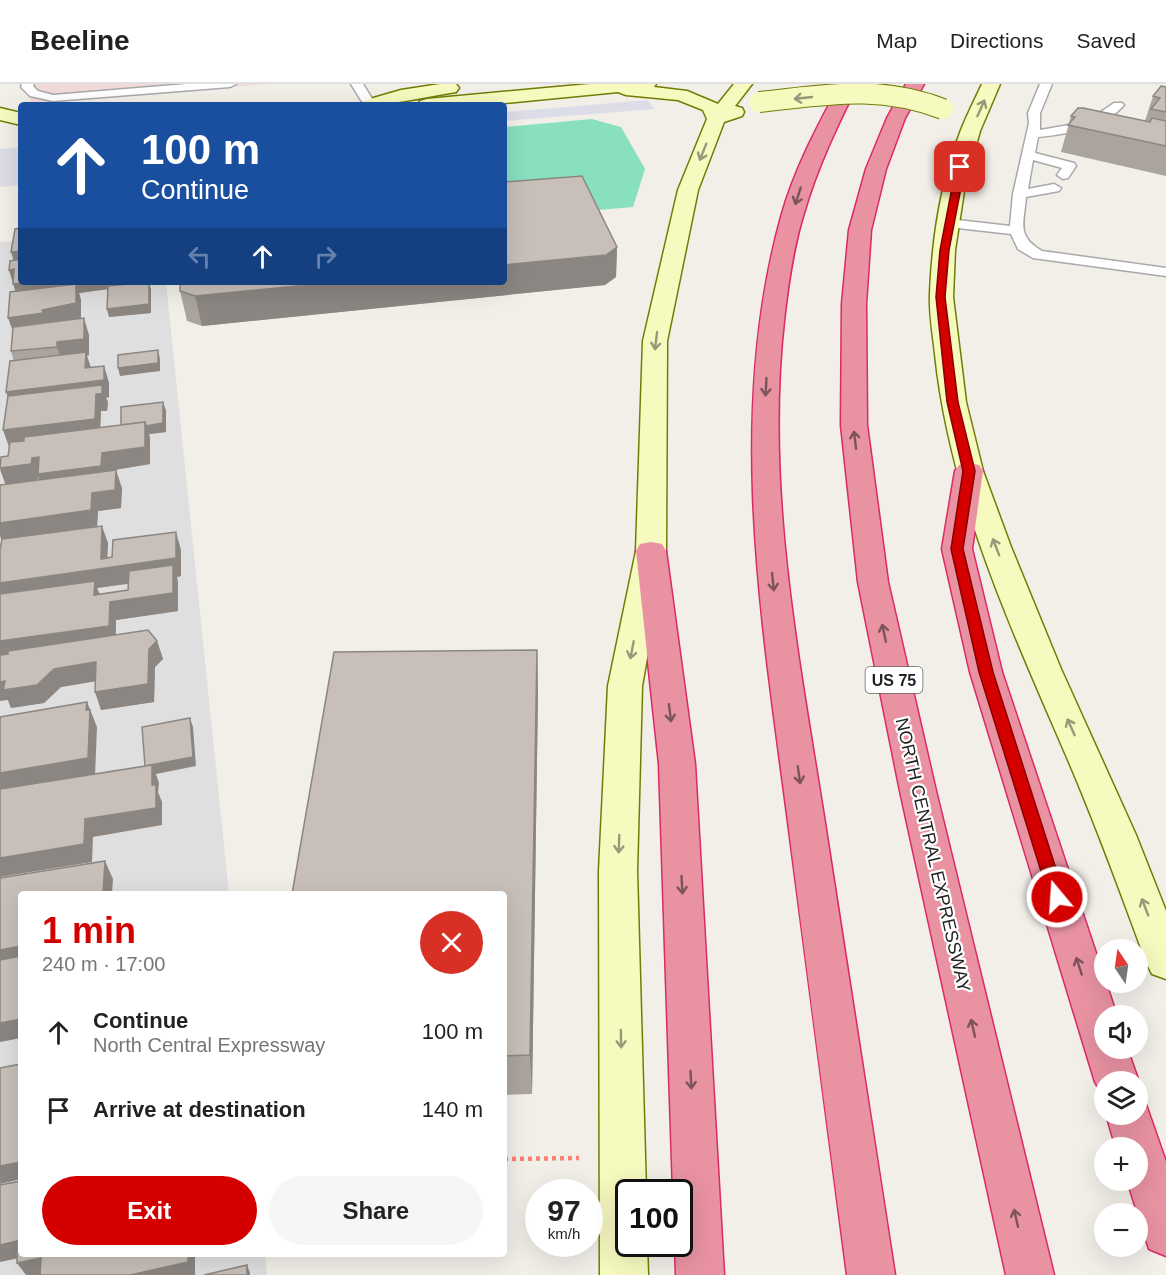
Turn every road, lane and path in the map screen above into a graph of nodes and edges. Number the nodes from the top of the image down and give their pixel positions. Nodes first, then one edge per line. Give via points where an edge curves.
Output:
1 (28, 84) edge
2 (230, 84) edge
3 (357, 84) edge
4 (482, 84) edge
5 (647, 84) edge
6 (743, 84) edge
7 (849, 84) edge
8 (915, 84) edge
9 (991, 84) edge
10 (1046, 84) edge
11 (588, 89) junction
12 (368, 102) edge
13 (379, 102) edge
14 (457, 102) edge
15 (1119, 105) dead end
16 (0, 114) edge
17 (18, 118) edge
18 (716, 119) junction
19 (970, 131) junction
20 (1032, 134) junction
21 (1028, 155) junction
22 (1071, 170) dead end
23 (1054, 189) dead end
24 (1020, 194) junction
25 (949, 223) junction
26 (1016, 231) junction
27 (1166, 272) edge
28 (969, 471) junction
29 (651, 551) junction
30 (1166, 962) edge
31 (1094, 1010) edge
32 (1132, 1125) edge
33 (580, 1158) dead end
34 (507, 1159) edge
35 (1166, 1232) edge
36 (624, 1275) edge
37 (699, 1275) edge
38 (871, 1275) edge
39 (1030, 1275) edge

1 - 2 lane via 34,94 53,98
3 - 12 lane
4 - 13 main road via 401,95
5 - 11 main road
6 - 18 main road
7 -> 38 highway via 811,159 780,263 766,369 765,458 777,616
39 -> 8 highway, NORTH CENTRAL EXPRESSWAY / US 75 via 873,582 854,425 854,304 860,230 876,169 896,118
19 -> 9 main road
10 - 20 lane via 1034,113
11 - 14 main road
11 - 18 main road via 681,95 711,107
15 - 20 lane via 1105,118 1087,125
16 - 17 main road
19 -> 18 main road, bridge via 943,109 913,97 878,93 759,102
18 -> 29 main road via 688,190 656,341
19 - 25 main road
20 - 21 lane
21 - 22 lane
21 - 24 lane
23 - 24 lane
24 - 26 lane
25 - 26 lane
25 - 28 main road via 940,297 953,402
26 - 27 lane via 1023,246 1038,255
30 -> 28 main road via 1118,835 1045,669
31 -> 28 highway via 986,672 957,549
29 -> 36 main road via 625,686 624,710 618,871
29 -> 37 highway via 676,764
32 - 35 highway
33 - 34 path

